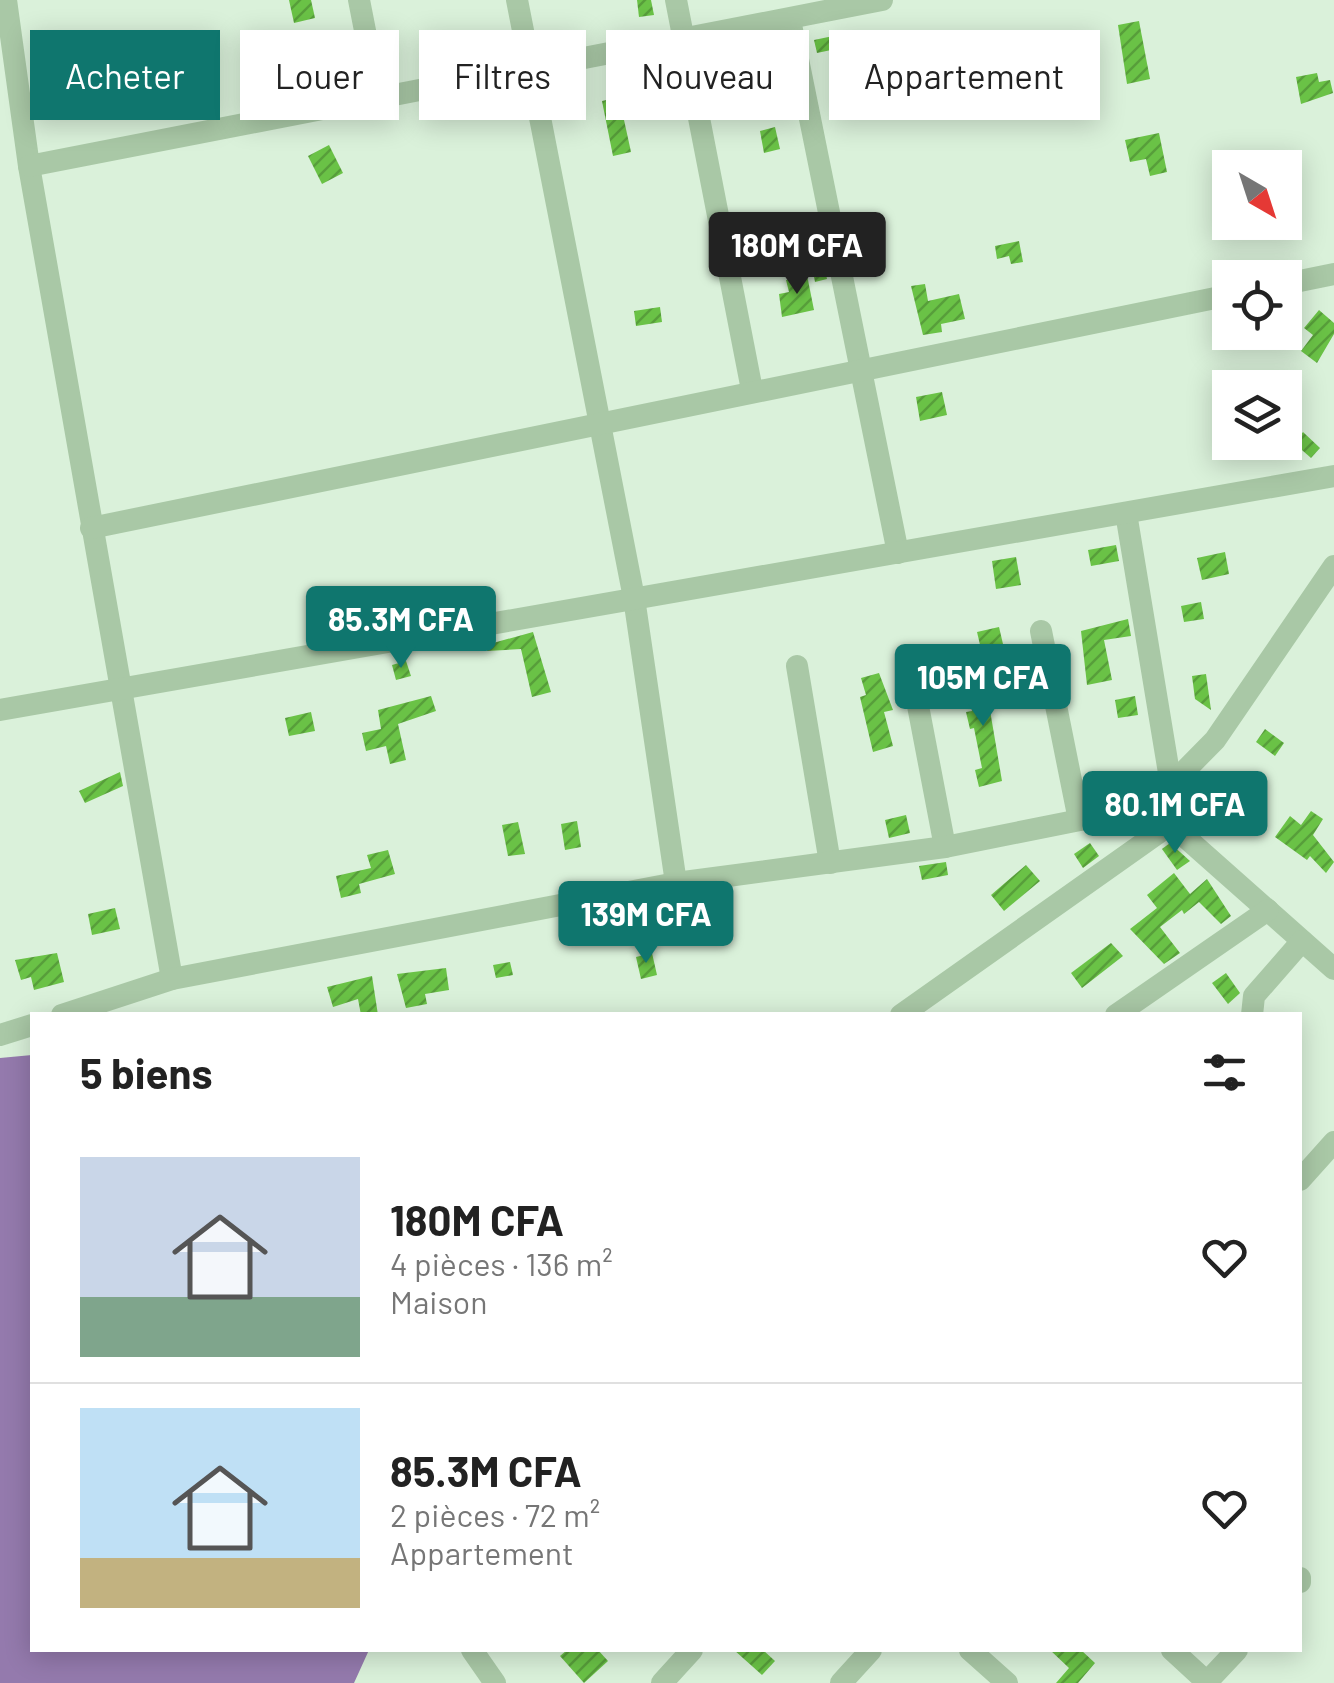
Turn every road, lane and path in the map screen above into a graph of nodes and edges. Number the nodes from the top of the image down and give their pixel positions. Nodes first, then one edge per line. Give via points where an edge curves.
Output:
1 (6, 0) edge
2 (359, 0) edge
3 (517, 0) edge
4 (676, 0) edge
5 (882, 0) edge
6 (790, 20) junction
7 (365, 30) edge
8 (523, 30) edge
9 (682, 30) edge
10 (731, 30) edge
11 (262, 120) edge
12 (540, 120) edge
13 (700, 120) edge
14 (30, 166) junction
15 (1334, 274) edge
16 (1302, 281) edge
17 (1212, 299) edge
18 (861, 368) junction
19 (752, 390) junction
20 (599, 420) junction
21 (1334, 476) edge
22 (1126, 513) junction
23 (91, 528) junction
24 (898, 553) junction
25 (1334, 566) edge
26 (634, 598) junction
27 (1041, 631) dead end
28 (910, 664) dead end
29 (797, 666) dead end
30 (122, 689) junction
31 (0, 710) edge
32 (1170, 785) junction
33 (1150, 806) junction
34 (1079, 820) junction
35 (1168, 826) junction
36 (945, 847) junction
37 (830, 862) junction
38 (676, 883) junction
39 (1268, 910) junction
40 (1302, 940) junction
41 (1334, 969) edge
42 (172, 979) junction
43 (71, 1012) edge
44 (905, 1012) edge
45 (1120, 1012) edge
46 (1252, 1012) edge
47 (30, 1026) edge
48 (0, 1036) edge
49 (1334, 1142) edge
50 (1302, 1178) edge
51 (473, 1652) edge
52 (690, 1652) edge
53 (869, 1652) edge
54 (972, 1652) edge
55 (1174, 1652) edge
56 (1235, 1652) edge
57 (487, 1679) edge
58 (662, 1683) edge
59 (840, 1683) edge
60 (1006, 1683) edge
61 (1207, 1683) edge

1 - 14 street
2 - 7 street
3 - 8 street
4 - 9 street
5 - 6 street
6 - 10 street
6 - 18 street
11 - 14 street
12 - 20 street
13 - 19 street
14 - 23 street
15 - 16 street
17 - 18 street
18 - 19 street
18 - 24 street
19 - 20 street
20 - 23 street
20 - 26 street
21 - 22 street
22 - 24 street
22 - 32 street
23 - 30 street
24 - 26 street
25 - 32 street via 1215,740
26 - 30 street
26 - 38 street
27 - 34 street
28 - 36 street
29 - 37 street
30 - 31 street
30 - 42 street
32 - 33 street
33 - 34 street
33 - 35 street
34 - 36 street
35 - 39 street
35 - 44 street
36 - 37 street
37 - 38 street
38 - 42 street
39 - 40 street
39 - 45 street
40 - 41 street
40 - 46 street via 1254,996
42 - 43 street
47 - 48 street
49 - 50 street
51 - 57 street
52 - 58 street
53 - 59 street
54 - 60 street
55 - 61 street
56 - 61 street

